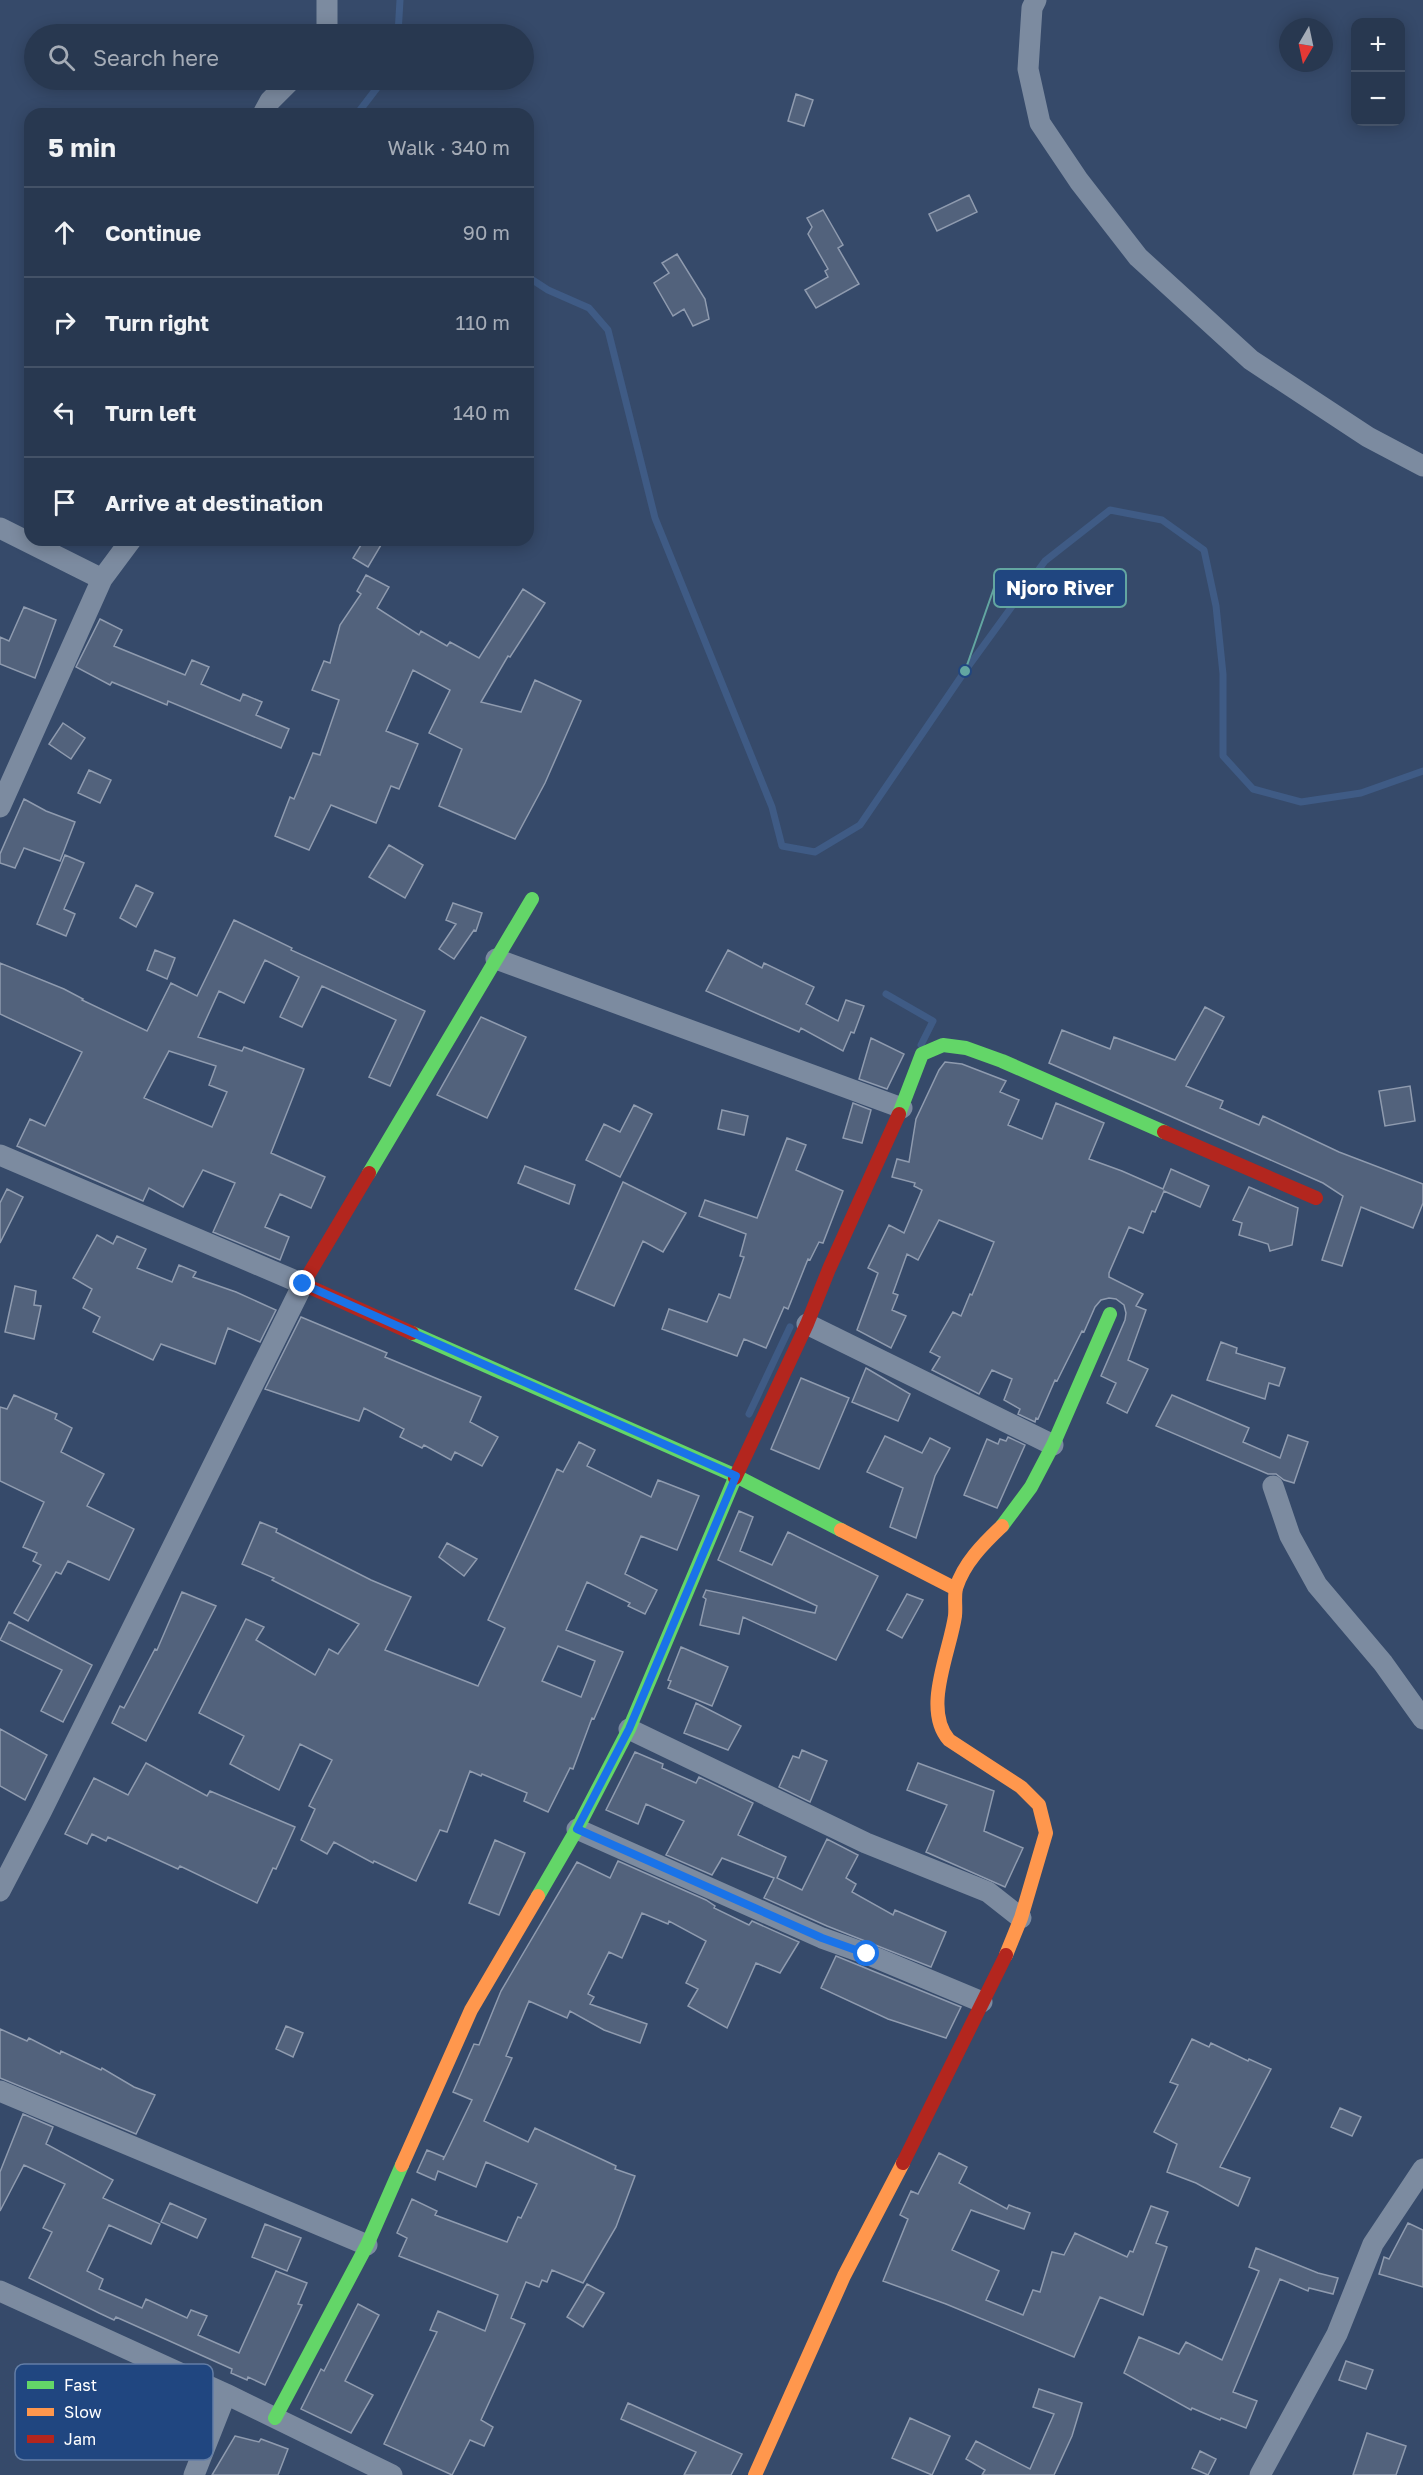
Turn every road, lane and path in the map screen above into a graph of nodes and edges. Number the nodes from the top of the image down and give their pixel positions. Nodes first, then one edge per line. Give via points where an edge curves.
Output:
1 (327, 0) edge
2 (1036, 0) edge
3 (327, 24) edge
4 (281, 90) edge
5 (266, 108) edge
6 (1423, 466) edge
7 (0, 528) edge
8 (24, 540) edge
9 (36, 546) edge
10 (127, 546) edge
11 (102, 579) junction
12 (0, 807) edge
13 (532, 899) dead end
14 (496, 959) junction
15 (902, 1108) junction
16 (0, 1155) edge
17 (1316, 1198) dead end
18 (303, 1284) junction
19 (1110, 1314) dead end
20 (807, 1324) junction
21 (1053, 1445) junction
22 (736, 1476) junction
23 (1273, 1486) dead end
24 (956, 1589) junction
25 (1423, 1719) edge
26 (629, 1729) junction
27 (577, 1829) junction
28 (0, 1891) edge
29 (1021, 1918) junction
30 (982, 2002) junction
31 (0, 2091) edge
32 (1423, 2169) edge
33 (366, 2245) junction
34 (0, 2291) edge
35 (160, 2364) edge
36 (213, 2388) edge
37 (226, 2394) junction
38 (274, 2418) junction
39 (213, 2427) edge
40 (200, 2460) edge
41 (194, 2475) edge
42 (392, 2475) edge
43 (755, 2475) edge
44 (1260, 2475) edge

1 - 3 street
2 - 6 street via 1032,8 1028,69 1041,123 1079,181 1138,257 1251,360 1368,437
4 - 5 street
7 - 8 street
9 - 11 street
10 - 11 street
11 - 12 street
13 - 14 street
14 - 15 street
14 - 18 street
15 - 17 street via 922,1054 943,1045 966,1048
15 - 20 street
16 - 18 street
18 - 22 street
18 - 28 street
19 - 21 street
20 - 21 street
20 - 22 street
21 - 24 street via 1031,1487 1008,1521 977,1549
22 - 24 street
22 - 26 street
23 - 25 street via 1290,1536 1317,1585 1383,1663
24 - 29 street via 955,1615 936,1704 942,1732 949,1740 1021,1787 1039,1805 1046,1833
26 - 27 street
26 - 29 street via 866,1843 988,1892
27 - 30 street via 822,1938
27 - 33 street via 471,2010
29 - 30 street
30 - 43 street via 844,2276
31 - 33 street
32 - 44 street via 1373,2244 1337,2334
33 - 38 street
34 - 35 street
36 - 37 street
37 - 38 street
37 - 39 street
38 - 42 street
40 - 41 street

